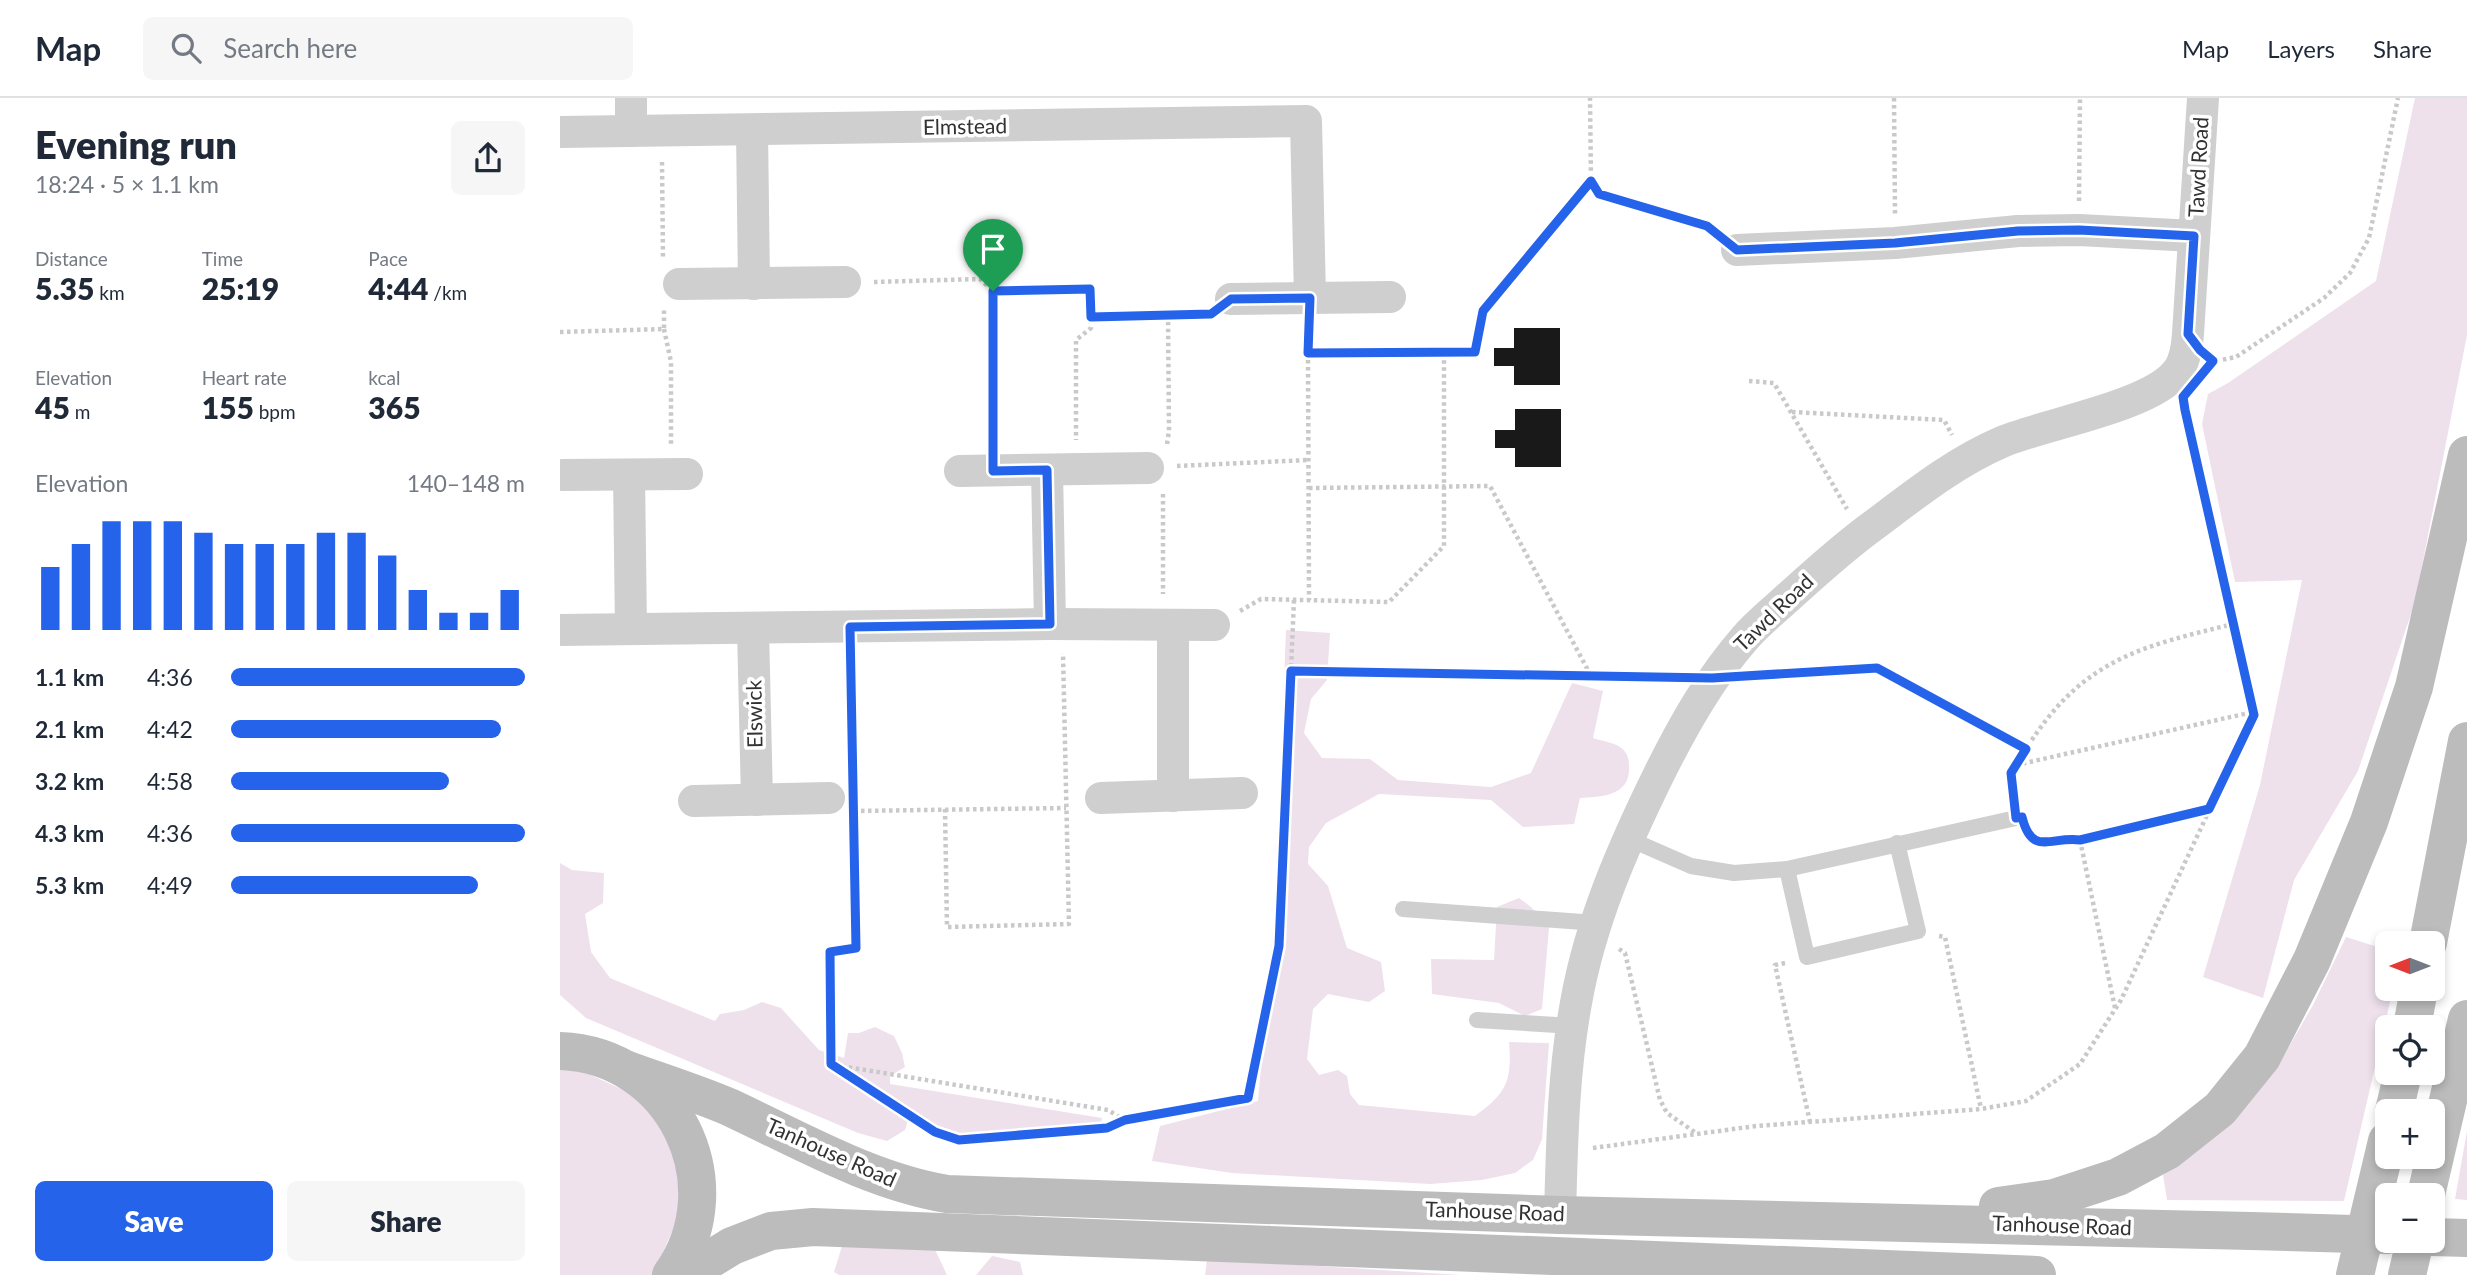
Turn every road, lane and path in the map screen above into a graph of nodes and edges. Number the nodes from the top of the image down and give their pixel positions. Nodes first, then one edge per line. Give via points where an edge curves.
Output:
1 (631, 98) edge
2 (1590, 98) edge
3 (1894, 98) edge
4 (2080, 98) edge
5 (2203, 98) edge
6 (2398, 98) edge
7 (1178, 111) edge
8 (752, 130) junction
9 (647, 131) junction
10 (560, 132) edge
11 (1591, 181) junction
12 (2079, 230) junction
13 (2194, 236) junction
14 (1895, 243) junction
15 (1737, 250) joint
16 (845, 282) joint
17 (754, 284) junction
18 (669, 287) junction
19 (993, 291) junction
20 (1390, 297) dead end
21 (1310, 298) junction
22 (1231, 299) joint
23 (1091, 317) junction
24 (664, 329) junction
25 (560, 332) edge
26 (2188, 334) junction
27 (1444, 352) junction
28 (1308, 353) junction
29 (1749, 381) dead end
30 (2184, 403) dead end
31 (1791, 412) junction
32 (2467, 455) edge
33 (1308, 460) junction
34 (1966, 460) junction
35 (1149, 468) joint
36 (1062, 470) junction
37 (960, 471) dead end
38 (993, 471) junction
39 (679, 474) joint
40 (563, 475) dead end
41 (629, 475) junction
42 (1444, 487) junction
43 (1309, 488) junction
44 (1861, 534) junction
45 (1294, 600) junction
46 (1310, 600) junction
47 (1056, 624) junction
48 (2233, 624) junction
49 (1173, 625) junction
50 (1214, 625) joint
51 (850, 627) junction
52 (631, 629) junction
53 (753, 629) junction
54 (560, 630) edge
55 (1291, 671) junction
56 (1591, 676) junction
57 (1712, 678) junction
58 (2253, 712) junction
59 (2467, 741) edge
60 (2026, 749) junction
61 (2015, 765) junction
62 (1242, 793) dead end
63 (1173, 796) junction
64 (848, 798) junction
65 (1101, 798) joint
66 (757, 800) junction
67 (694, 801) dead end
68 (1066, 808) junction
69 (945, 809) junction
70 (2209, 809) junction
71 (2016, 818) junction
72 (1627, 838) junction
73 (2080, 840) junction
74 (1897, 843) junction
75 (1787, 869) junction
76 (1403, 909) dead end
77 (1596, 926) junction
78 (1918, 931) junction
79 (2430, 931) edge
80 (1807, 957) junction
81 (2115, 1009) junction
82 (2467, 1019) edge
83 (1477, 1020) dead end
84 (1573, 1026) junction
85 (560, 1029) edge
86 (560, 1051) edge
87 (616, 1064) junction
88 (831, 1064) junction
89 (1982, 1110) junction
90 (1125, 1120) junction
91 (1810, 1122) junction
92 (1697, 1133) junction
93 (959, 1140) junction
94 (959, 1147) dead end
95 (1562, 1155) junction
96 (2380, 1169) edge
97 (2429, 1183) edge
98 (1560, 1215) junction
99 (1899, 1221) junction
100 (2375, 1235) edge
101 (2445, 1237) edge
102 (2467, 1238) edge
103 (2412, 1253) edge
104 (1906, 1273) edge
105 (671, 1275) edge
106 (685, 1275) edge
107 (2037, 1275) edge
108 (2355, 1275) edge
109 (2407, 1275) edge

1 - 9 street
2 - 11 path
3 - 14 path
4 - 12 path
5 - 13 street, Tawd Road
6 - 26 path via 2369,238 2350,273 2324,298 2236,358 2213,361
7 - 8 street, Elmstead
7 - 21 street, Elmstead via 1306,121
8 - 9 street, Elmstead
8 - 17 street
9 - 10 street, Elmstead
9 - 18 path
11 - 15 path via 1599,194 1707,226
11 - 27 path via 1483,311 1475,352
12 - 13 street, Tawd Road
12 - 14 street, Tawd Road
13 - 26 street, Tawd Road
14 - 15 street, Tawd Road
16 - 17 street
16 - 19 path via 980,279
17 - 18 street
18 - 24 path
19 - 23 path via 1090,289
19 - 38 path
20 - 21 street
21 - 22 street
21 - 28 path
22 - 23 path via 1211,314
23 - 36 path via 1091,328 1076,340
24 - 25 path
24 - 39 path via 671,362
26 - 34 street, Tawd Road via 2181,364 2163,384 2131,401 2003,441
27 - 28 path
27 - 42 path
28 - 33 path
29 - 31 path via 1774,383
30 - 48 path
31 - 34 path via 1944,420
31 - 44 path
32 - 99 street via 2414,687 2369,822 2312,960 2262,1057 2220,1109 2167,1152 2118,1177 2054,1198
33 - 35 path
33 - 43 path
34 - 44 street, Tawd Road
35 - 36 street
36 - 38 street
36 - 47 street
37 - 38 street
39 - 41 street
40 - 41 street
41 - 52 street
42 - 43 path
42 - 46 path via 1444,545 1389,601
42 - 56 path via 1490,486
43 - 46 path
44 - 57 street, Tawd Road via 1747,636
45 - 46 path
45 - 50 path via 1261,599
45 - 55 path
47 - 49 street
47 - 51 street
47 - 68 path
48 - 58 path
48 - 60 path via 2141,649 2097,670 2063,699
49 - 50 street
49 - 63 street
51 - 53 street
51 - 64 path
52 - 53 street
52 - 54 street
53 - 66 street, Elswick
55 - 56 path
55 - 90 path via 1279,946 1248,1098
56 - 57 path
57 - 60 path via 1877,668
57 - 72 street, Tawd Road
58 - 61 path
58 - 70 path
59 - 79 street
60 - 61 path
61 - 71 path via 2011,773
62 - 63 street
63 - 65 street
64 - 66 street
64 - 69 path
64 - 88 path via 856,948 830,952
65 - 68 path
66 - 67 street
68 - 69 path
68 - 69 path via 1069,925 947,927
70 - 73 path
70 - 81 path
71 - 73 path via 2022,817 2026,832 2036,841
71 - 74 lane
72 - 75 lane via 1691,866 1734,873
72 - 77 street, Tawd Road
73 - 81 path
74 - 75 lane
74 - 78 lane
75 - 80 lane
76 - 77 lane
77 - 84 street, Tawd Road
77 - 92 path via 1625,953 1660,1100 1667,1113
78 - 80 lane
78 - 89 path via 1945,937
80 - 91 path via 1775,965
81 - 89 path via 2080,1064 2026,1101
82 - 97 street
83 - 84 lane
84 - 95 street, Tawd Road via 1564,1088
85 - 87 street, Tanhouse Road
86 - 87 street
87 - 98 street, Tanhouse Road via 724,1105 879,1177 947,1194
87 - 105 street via 657,1092 679,1121 693,1154 698,1190 695,1226
88 - 90 path via 1108,1110
88 - 93 path via 935,1132
89 - 91 path
90 - 93 path via 1107,1128
91 - 92 path
92 - 95 path
93 - 94 path
95 - 98 street, Tawd Road
96 - 108 street
98 - 99 street, Tanhouse Road
99 - 100 street, Tanhouse Road, bridge
101 - 102 street
103 - 109 street
104 - 106 street, Tanhouse Road via 813,1227 771,1231 732,1246
104 - 107 street, Tanhouse Road

